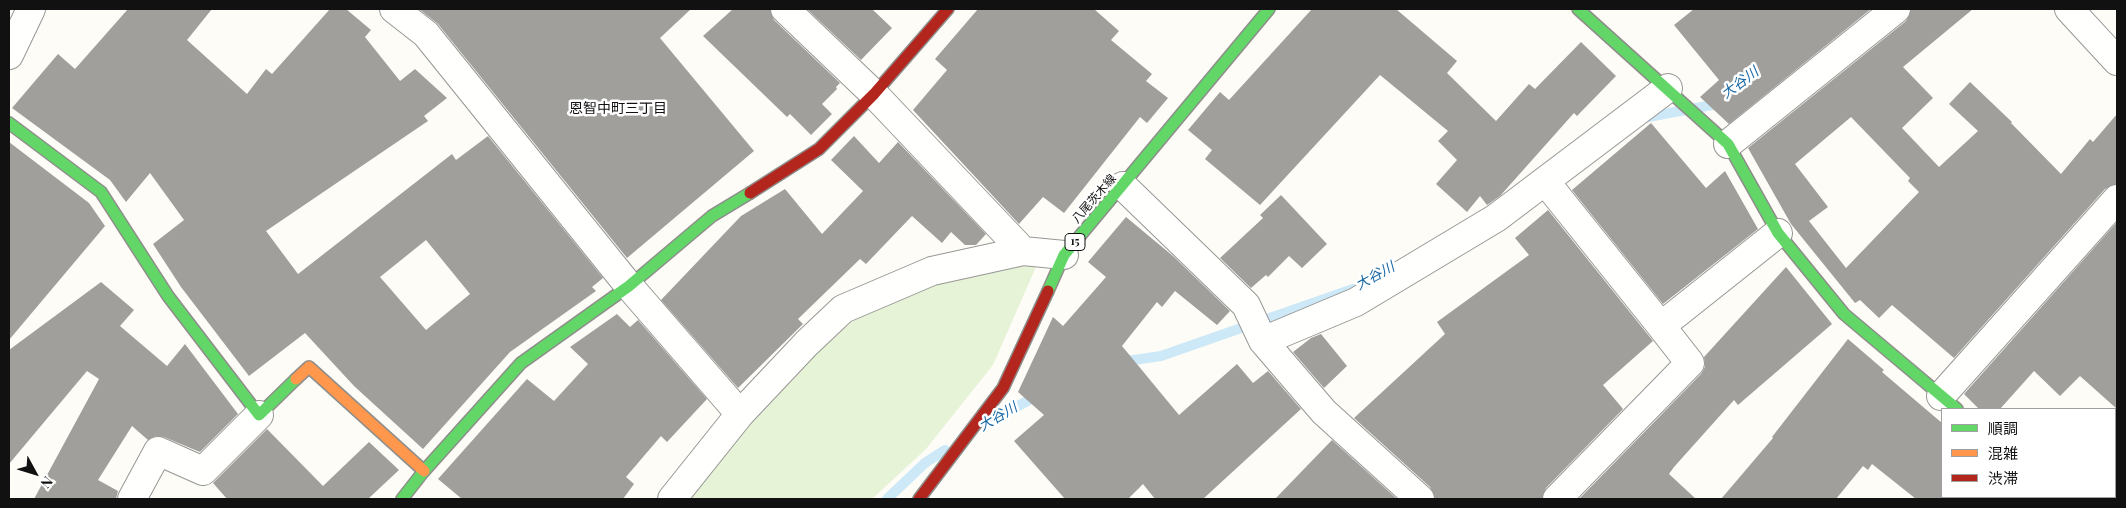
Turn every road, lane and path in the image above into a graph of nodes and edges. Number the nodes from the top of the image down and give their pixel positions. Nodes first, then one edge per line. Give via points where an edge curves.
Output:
1 (31, 9) edge
2 (394, 9) edge
3 (785, 9) edge
4 (948, 9) edge
5 (1269, 9) edge
6 (1578, 9) edge
7 (1896, 9) edge
8 (2069, 9) edge
9 (9, 55) edge
10 (2117, 61) edge
11 (1668, 88) junction
12 (874, 94) junction
13 (9, 123) edge
14 (1728, 144) junction
15 (1545, 181) junction
16 (1123, 186) junction
17 (2117, 199) edge
18 (1778, 233) junction
19 (1024, 251) junction
20 (1064, 255) junction
21 (629, 286) junction
22 (1661, 326) junction
23 (1263, 341) junction
24 (1949, 403) edge
25 (740, 414) junction
26 (259, 415) junction
27 (424, 470) junction
28 (132, 499) edge
29 (402, 499) edge
30 (672, 499) edge
31 (919, 499) edge
32 (1420, 499) edge
33 (1557, 499) edge

1 - 9 street
2 - 21 street via 426,34
3 - 12 street
4 - 12 street
5 - 16 street, 八尾茨木線 / 15
6 - 11 street
7 - 14 street
8 - 10 street
11 - 14 street
11 - 15 street
12 - 19 street
12 - 21 street via 819,149 712,216
13 - 26 street via 101,192 168,296
14 - 18 street
15 - 22 street
15 - 23 street via 1496,218 1356,302
16 - 20 street, 八尾茨木線 / 15
16 - 23 street via 1246,305
17 - 24 street
18 - 22 street
18 - 24 street via 1844,314
19 - 20 street
19 - 25 street via 932,271 843,310
20 - 31 street, 八尾茨木線 / 15 via 1003,388
21 - 25 street
21 - 27 street via 521,364
22 - 33 street via 1690,363
23 - 32 street via 1324,412
25 - 30 street
26 - 27 street via 309,367
26 - 28 street via 203,471 158,451
27 - 29 street

